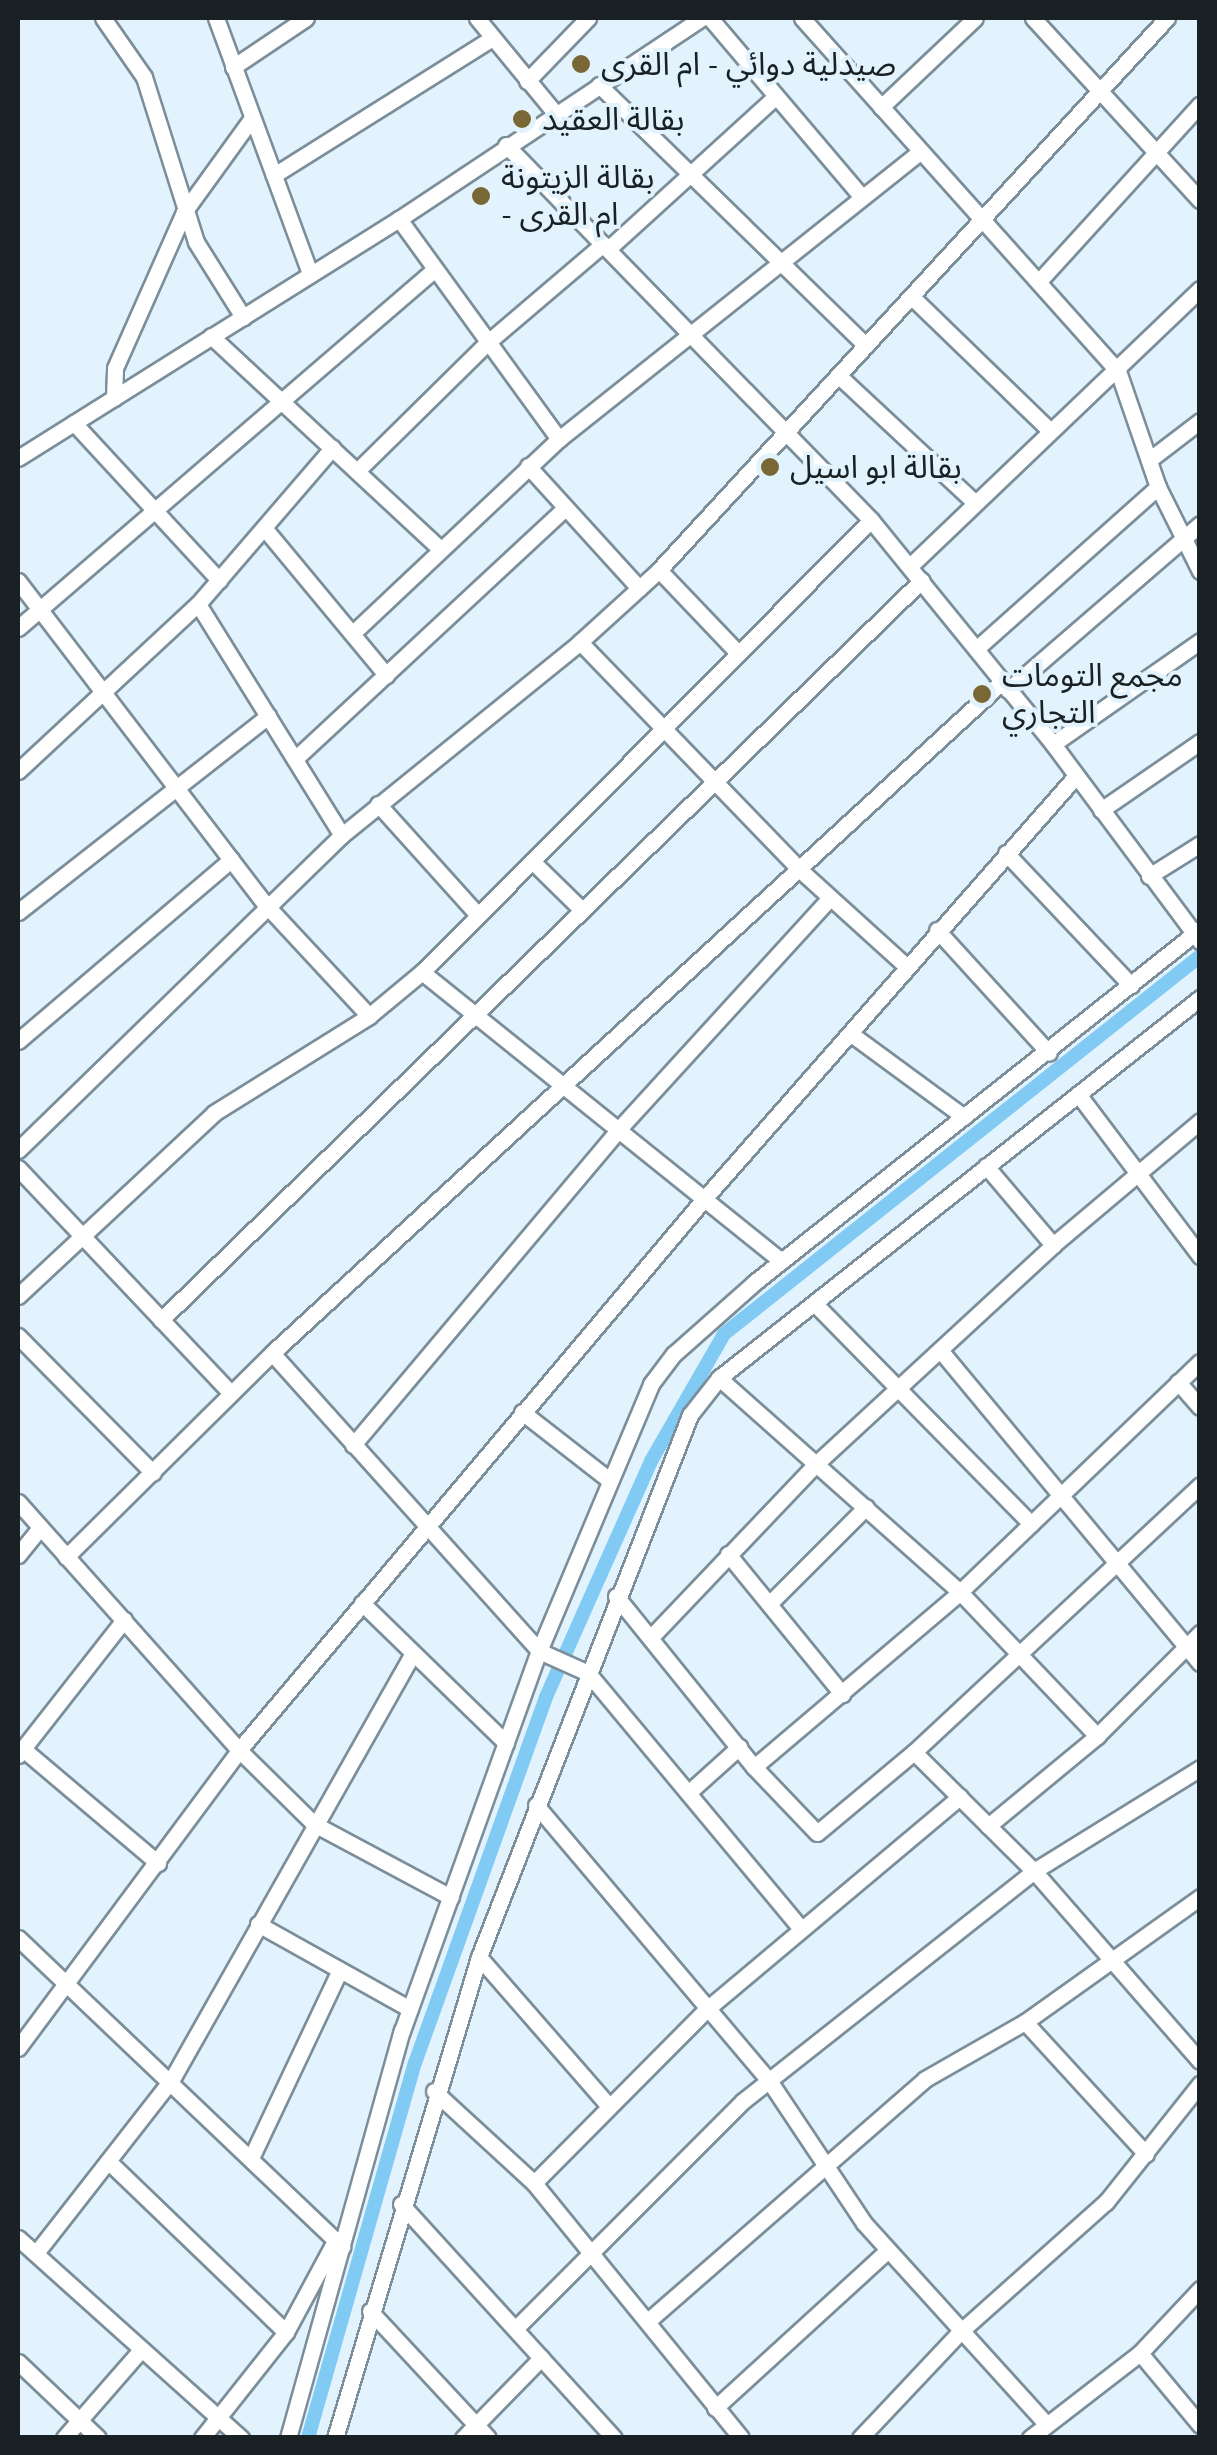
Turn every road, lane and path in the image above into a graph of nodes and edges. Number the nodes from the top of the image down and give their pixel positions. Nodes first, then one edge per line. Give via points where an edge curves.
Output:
1 (103, 18) edge
2 (216, 18) edge
3 (306, 18) edge
4 (477, 18) edge
5 (588, 18) edge
6 (702, 18) edge
7 (710, 18) edge
8 (802, 18) edge
9 (974, 18) edge
10 (1033, 18) edge
11 (1166, 18) edge
12 (492, 38) junction
13 (233, 67) junction
14 (527, 81) junction
15 (599, 84) junction
16 (1096, 90) junction
17 (774, 98) junction
18 (1200, 104) edge
19 (881, 107) junction
20 (555, 113) junction
21 (252, 118) junction
22 (506, 145) junction
23 (1155, 152) junction
24 (920, 153) junction
25 (274, 174) junction
26 (688, 175) junction
27 (861, 196) junction
28 (1200, 200) edge
29 (184, 212) junction
30 (398, 219) junction
31 (984, 219) junction
32 (605, 246) junction
33 (776, 261) junction
34 (436, 270) junction
35 (310, 274) junction
36 (1040, 279) junction
37 (1200, 289) edge
38 (913, 298) junction
39 (242, 316) junction
40 (690, 334) junction
41 (211, 336) junction
42 (488, 342) junction
43 (866, 346) junction
44 (1118, 371) junction
45 (839, 376) junction
46 (114, 398) junction
47 (278, 399) junction
48 (1200, 421) edge
49 (74, 423) junction
50 (1049, 430) junction
51 (787, 436) junction
52 (559, 440) junction
53 (332, 448) junction
54 (18, 458) edge
55 (1148, 460) junction
56 (528, 466) junction
57 (357, 471) junction
58 (1158, 487) junction
59 (974, 503) junction
60 (566, 508) junction
61 (148, 510) junction
62 (871, 520) junction
63 (1200, 524) edge
64 (265, 530) junction
65 (1186, 536) junction
66 (438, 547) junction
67 (910, 566) junction
68 (659, 570) junction
69 (1200, 571) edge
70 (219, 580) junction
71 (922, 580) junction
72 (18, 581) edge
73 (639, 588) junction
74 (198, 604) junction
75 (40, 607) junction
76 (18, 628) edge
77 (354, 632) junction
78 (1200, 640) edge
79 (580, 642) junction
80 (976, 648) junction
81 (737, 652) junction
82 (386, 675) junction
83 (1005, 686) junction
84 (106, 689) junction
85 (268, 716) junction
86 (662, 728) junction
87 (1200, 742) edge
88 (1053, 744) junction
89 (295, 759) junction
90 (18, 771) edge
91 (1075, 777) junction
92 (714, 783) junction
93 (177, 787) junction
94 (378, 804) junction
95 (1101, 810) junction
96 (342, 835) junction
97 (1200, 844) edge
98 (1006, 852) junction
99 (231, 860) junction
100 (532, 860) junction
101 (799, 869) junction
102 (1149, 876) junction
103 (18, 889) edge
104 (830, 898) junction
105 (266, 904) junction
106 (23, 907) edge
107 (581, 910) junction
108 (476, 914) junction
109 (938, 930) junction
110 (1198, 936) edge
111 (906, 966) junction
112 (422, 972) junction
113 (1131, 985) junction
114 (1200, 998) edge
115 (474, 1012) junction
116 (370, 1016) junction
117 (851, 1034) junction
118 (18, 1041) edge
119 (1049, 1052) junction
120 (563, 1086) junction
121 (1078, 1094) junction
122 (964, 1117) junction
123 (1200, 1121) edge
124 (618, 1130) junction
125 (18, 1150) edge
126 (986, 1166) junction
127 (18, 1168) edge
128 (1138, 1173) junction
129 (704, 1199) junction
130 (80, 1236) junction
131 (1053, 1245) junction
132 (1200, 1256) edge
133 (781, 1262) junction
134 (18, 1296) edge
135 (816, 1306) junction
136 (161, 1320) junction
137 (18, 1336) edge
138 (940, 1350) junction
139 (272, 1353) junction
140 (1200, 1362) edge
141 (718, 1378) junction
142 (1178, 1382) junction
143 (894, 1391) junction
144 (230, 1392) junction
145 (1200, 1407) edge
146 (522, 1412) junction
147 (353, 1444) junction
148 (817, 1463) junction
149 (154, 1473) junction
150 (608, 1479) junction
151 (1200, 1485) edge
152 (1058, 1498) junction
153 (18, 1502) edge
154 (866, 1506) junction
155 (1031, 1524) junction
156 (427, 1525) junction
157 (40, 1528) junction
158 (18, 1554) edge
159 (728, 1554) junction
160 (66, 1557) junction
161 (1115, 1568) junction
162 (960, 1592) junction
163 (616, 1596) junction
164 (362, 1602) junction
165 (769, 1604) junction
166 (124, 1620) junction
167 (1200, 1633) edge
168 (653, 1636) junction
169 (1185, 1644) junction
170 (539, 1651) junction
171 (1022, 1652) junction
172 (412, 1654) junction
173 (1200, 1663) edge
174 (588, 1673) junction
175 (842, 1694) junction
176 (1097, 1736) junction
177 (506, 1743) junction
178 (739, 1748) junction
179 (239, 1750) junction
180 (20, 1752) edge
181 (914, 1752) junction
182 (754, 1767) junction
183 (1200, 1768) edge
184 (688, 1793) junction
185 (960, 1798) junction
186 (536, 1805) junction
187 (314, 1824) junction
188 (988, 1826) junction
189 (158, 1863) junction
190 (1034, 1871) junction
191 (452, 1897) junction
192 (1200, 1897) edge
193 (258, 1924) junction
194 (801, 1929) junction
195 (18, 1938) edge
196 (479, 1957) junction
197 (1109, 1964) junction
198 (340, 1970) junction
199 (70, 1983) junction
200 (410, 2009) junction
201 (707, 2009) junction
202 (1025, 2022) junction
203 (18, 2048) edge
204 (1200, 2061) edge
205 (172, 2079) junction
206 (770, 2082) junction
207 (1200, 2084) edge
208 (434, 2092) junction
209 (608, 2105) junction
210 (1146, 2154) junction
211 (251, 2158) junction
212 (108, 2162) junction
213 (828, 2163) junction
214 (534, 2183) junction
215 (402, 2204) junction
216 (18, 2238) edge
217 (338, 2244) junction
218 (888, 2250) junction
219 (36, 2253) junction
220 (596, 2254) junction
221 (1200, 2290) edge
222 (370, 2311) junction
223 (648, 2320) junction
224 (515, 2329) junction
225 (960, 2331) junction
226 (286, 2332) junction
227 (139, 2352) junction
228 (1140, 2353) junction
229 (541, 2358) junction
230 (18, 2362) edge
231 (715, 2408) junction
232 (78, 2420) junction
233 (217, 2421) junction
234 (1046, 2424) junction
235 (476, 2425) junction
236 (1200, 2425) edge
237 (64, 2438) edge
238 (98, 2438) edge
239 (202, 2438) edge
240 (241, 2438) edge
241 (288, 2438) edge
242 (335, 2438) edge
243 (463, 2438) edge
244 (488, 2438) edge
245 (614, 2438) edge
246 (741, 2438) edge
247 (860, 2438) edge
248 (1030, 2438) edge

1 - 29 street via 144,77
2 - 13 street
3 - 13 street
4 - 12 street
5 - 14 street
6 - 15 street
7 - 17 street
8 - 19 street
9 - 19 street
10 - 16 street
11 - 16 street
12 - 14 street
12 - 25 street
13 - 21 street
14 - 20 street
15 - 20 street
15 - 26 street
16 - 23 street
16 - 31 street
17 - 26 street
17 - 27 street
18 - 23 street
19 - 24 street
20 - 22 street
21 - 25 street
21 - 29 street
22 - 30 street
22 - 32 street
23 - 28 street
23 - 36 street
24 - 27 street
24 - 31 street
25 - 35 street
26 - 32 street
26 - 33 street
27 - 33 street
29 - 39 street via 209,268
29 - 46 street via 115,368
30 - 34 street
30 - 35 street
31 - 36 street
31 - 38 street
32 - 40 street
32 - 42 street
33 - 40 street
33 - 43 street
34 - 42 street
34 - 47 street
35 - 39 street
36 - 44 street
37 - 44 street
38 - 43 street
38 - 50 street
39 - 41 street
40 - 51 street
40 - 52 street
41 - 46 street
41 - 47 street
42 - 52 street
42 - 57 street
43 - 45 street
44 - 50 street
44 - 55 street
45 - 51 street
45 - 59 street
46 - 49 street
47 - 53 street
47 - 61 street
48 - 55 street
49 - 54 street
49 - 61 street
50 - 59 street
51 - 62 street
51 - 68 street
52 - 56 street
53 - 57 street
53 - 64 street
55 - 58 street
56 - 60 street
56 - 66 street
57 - 66 street
58 - 65 street
58 - 80 street
59 - 67 street
60 - 73 street
60 - 82 street
61 - 70 street
61 - 75 street
62 - 67 street
62 - 81 street
63 - 65 street
64 - 70 street
64 - 77 street
65 - 69 street
65 - 83 street
66 - 77 street
67 - 71 street
68 - 73 street
68 - 81 street
70 - 74 street
71 - 80 street
71 - 92 street
72 - 75 street
73 - 79 street
74 - 84 street
74 - 85 street
75 - 76 street
75 - 84 street
77 - 82 street
78 - 88 street
79 - 86 street
79 - 94 street
80 - 83 street
81 - 86 street
82 - 89 street
83 - 88 street
83 - 101 street
84 - 90 street
84 - 93 street
85 - 89 street
85 - 93 street
86 - 92 street
86 - 100 street
87 - 95 street
88 - 91 street
89 - 96 street
91 - 95 street
91 - 98 street
92 - 101 street
92 - 107 street
93 - 99 street
93 - 106 street
94 - 96 street
94 - 108 street
95 - 102 street
96 - 105 street
97 - 102 street
98 - 109 street
98 - 113 street
99 - 105 street
99 - 118 street
100 - 107 street
100 - 108 street
101 - 104 street
101 - 120 street
102 - 110 street
103 - 106 street
104 - 111 street
104 - 124 street
105 - 116 street
105 - 125 street
107 - 115 street
108 - 112 street
109 - 111 street
109 - 119 street
110 - 113 street
111 - 117 street
112 - 115 street
112 - 116 street
113 - 119 street
114 - 121 street
115 - 120 street
115 - 136 street
116 - 130 street via 214,1113
117 - 122 street
117 - 129 street
119 - 122 street
120 - 124 street
120 - 139 street
121 - 126 street
121 - 128 street
122 - 133 street
123 - 128 street
124 - 129 street
124 - 147 street
126 - 131 street
126 - 135 street
127 - 130 street
128 - 131 street
128 - 132 street
129 - 133 street
129 - 146 street
130 - 134 street
130 - 136 street
131 - 138 street
133 - 150 street via 674,1354 651,1384
135 - 141 street
135 - 143 street
136 - 144 street
137 - 149 street
138 - 143 street
138 - 152 street
139 - 144 street
139 - 147 street
140 - 142 street
141 - 148 street
141 - 163 street via 684,1428
142 - 145 street
142 - 152 street
143 - 148 street
143 - 155 street
144 - 149 street
146 - 150 street
146 - 156 street
147 - 156 street
148 - 154 street
148 - 159 street
149 - 160 street
150 - 170 street
151 - 161 street
152 - 155 street
152 - 161 street
153 - 157 street
154 - 162 street
154 - 165 street
155 - 162 street
156 - 164 street
156 - 170 street
157 - 158 street
157 - 160 street
159 - 165 street
159 - 168 street
160 - 166 street
161 - 169 street
161 - 171 street
162 - 171 street
162 - 175 street
163 - 168 street
163 - 174 street
164 - 172 street
164 - 179 street
165 - 175 street
166 - 179 street
166 - 180 street
167 - 169 street
168 - 178 street
169 - 173 street
169 - 176 street
170 - 174 street
170 - 177 street
171 - 176 street
171 - 181 street
172 - 177 street
172 - 187 street
174 - 184 street
174 - 186 street
175 - 182 street
176 - 188 street
177 - 191 street
178 - 182 street
178 - 184 street
179 - 187 street
179 - 189 street
180 - 189 street
181 - 182 street via 818,1833
181 - 185 street
183 - 190 street
184 - 194 street
185 - 188 street
185 - 194 street
186 - 196 street
186 - 201 street
187 - 191 street
187 - 193 street
188 - 190 street
189 - 199 street
190 - 197 street
190 - 206 street
191 - 200 street
192 - 197 street
193 - 198 street
193 - 205 street
194 - 201 street
195 - 199 street
196 - 208 street
196 - 209 street
197 - 202 street
197 - 204 street
198 - 200 street
198 - 211 street
199 - 203 street
199 - 205 street
200 - 217 street
201 - 206 street
201 - 209 street
202 - 210 street
202 - 213 street via 924,2079
205 - 211 street
205 - 212 street
206 - 213 street
206 - 220 street via 727,2116
207 - 210 street
208 - 214 street
208 - 215 street
209 - 214 street
210 - 225 street via 1090,2218
211 - 217 street
212 - 219 street
212 - 226 street
213 - 218 street
213 - 223 street
214 - 220 street
215 - 222 street
215 - 224 street
216 - 219 street
217 - 226 street
217 - 241 street
218 - 225 street
218 - 231 street
219 - 227 street
220 - 223 street
220 - 224 street
221 - 228 street
222 - 235 street
222 - 242 street
223 - 231 street
224 - 229 street
225 - 234 street
225 - 247 street
226 - 233 street
227 - 232 street
227 - 233 street
228 - 234 street
228 - 236 street
229 - 235 street
229 - 245 street
230 - 232 street
231 - 246 street
232 - 237 street
232 - 238 street
233 - 239 street
233 - 240 street
234 - 248 street
235 - 243 street
235 - 244 street

